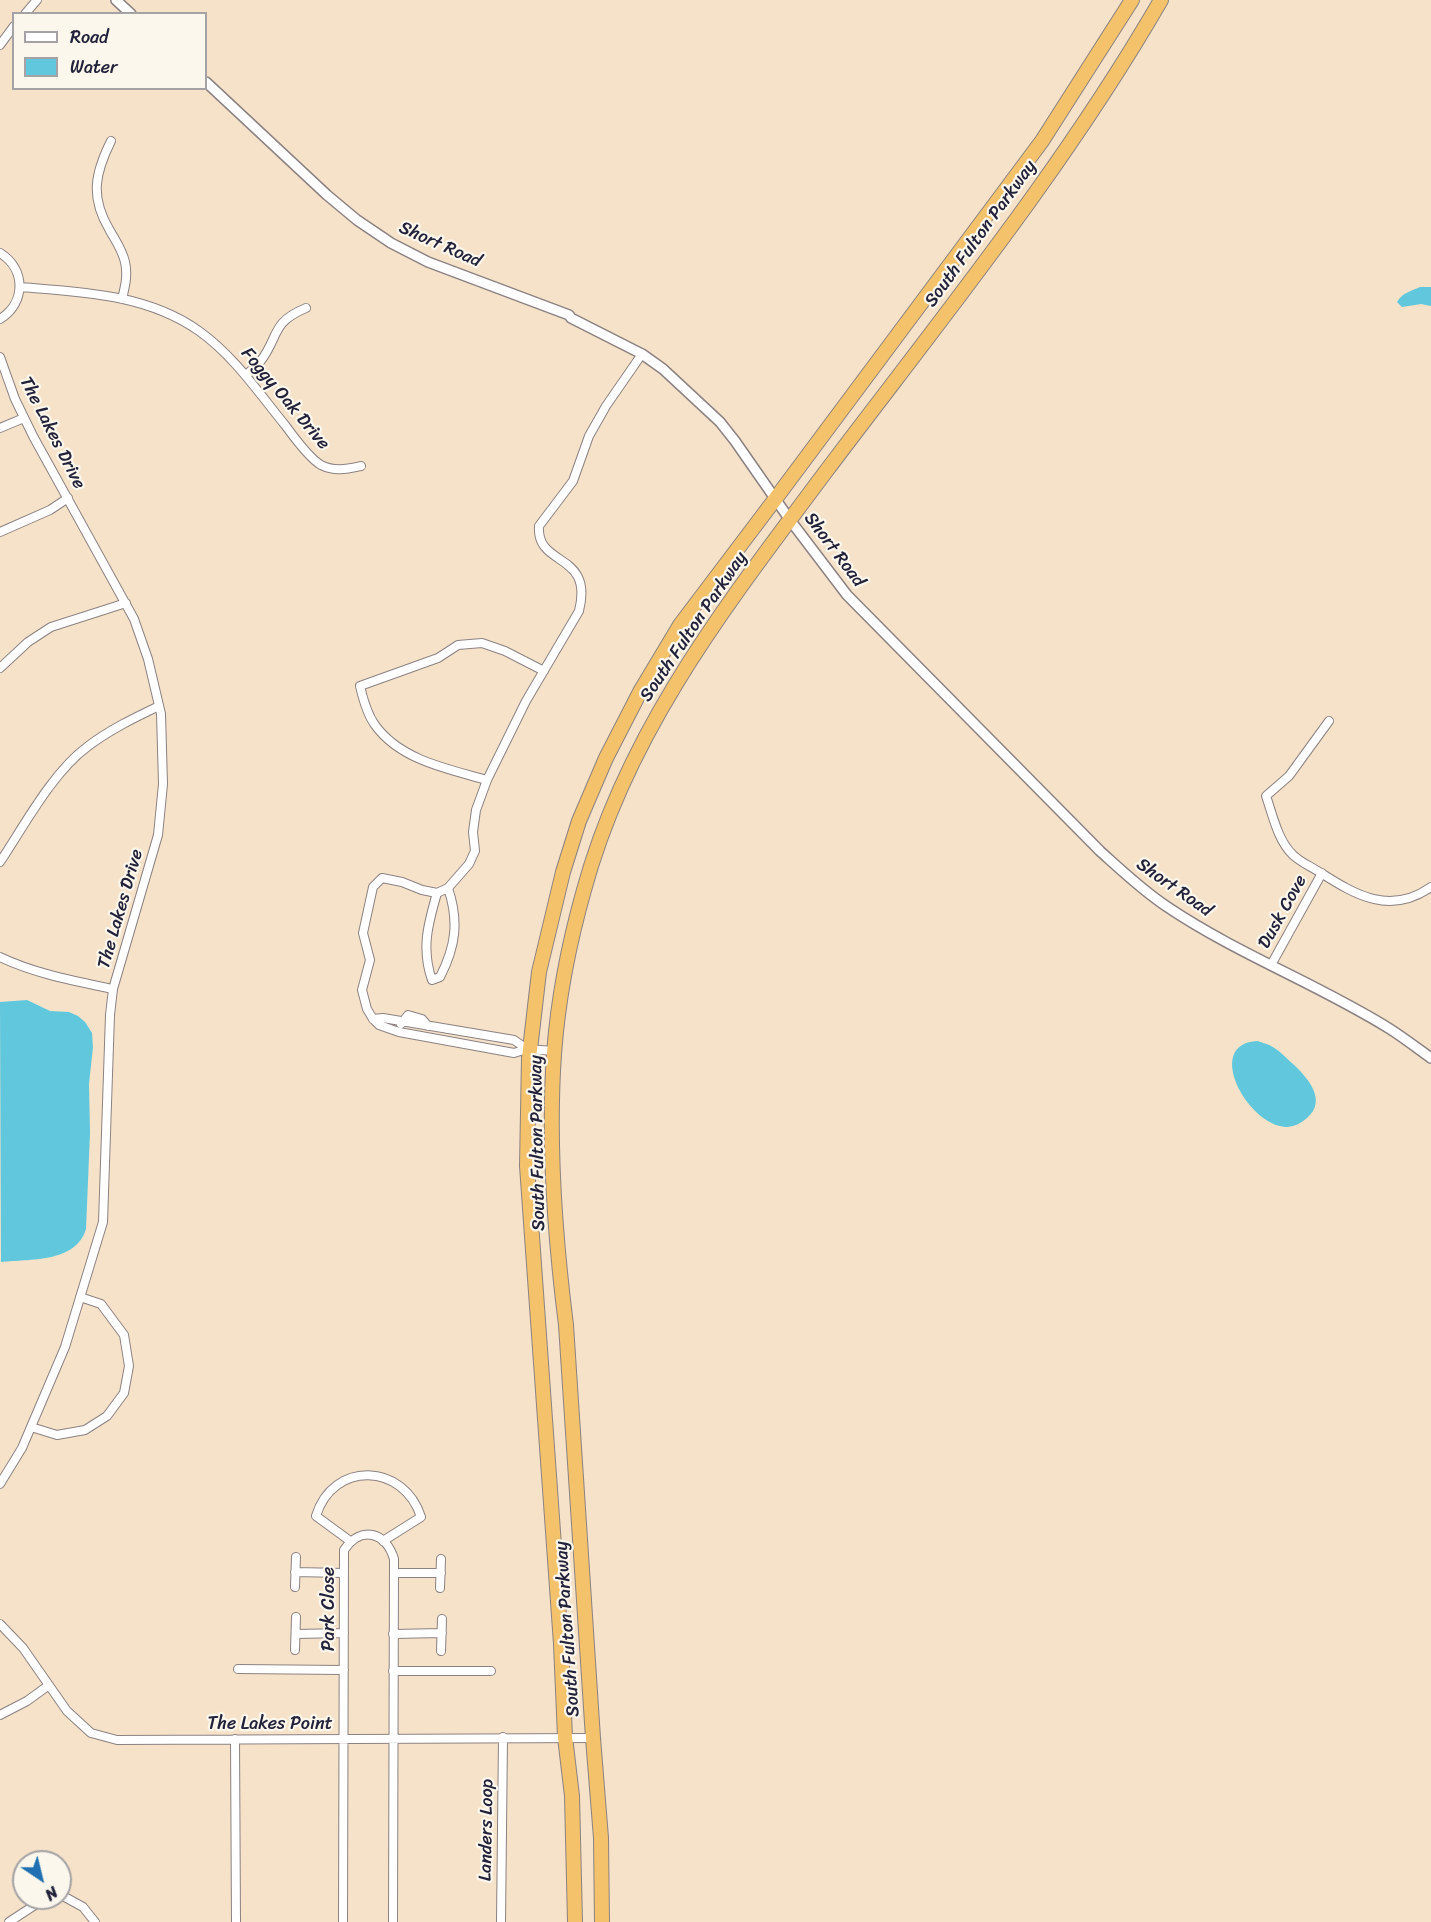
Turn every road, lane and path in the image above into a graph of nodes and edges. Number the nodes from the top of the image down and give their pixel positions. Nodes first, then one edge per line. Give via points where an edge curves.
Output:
1 (37, 0) edge
2 (116, 0) edge
3 (1132, 0) edge
4 (1161, 0) edge
5 (27, 12) edge
6 (129, 12) edge
7 (12, 28) edge
8 (1, 40) edge
9 (207, 83) edge
10 (111, 141) dead end
11 (0, 253) edge
12 (20, 287) junction
13 (122, 299) junction
14 (306, 308) dead end
15 (0, 319) edge
16 (642, 354) junction
17 (0, 357) edge
18 (246, 375) junction
19 (24, 418) junction
20 (0, 428) edge
21 (361, 466) dead end
22 (68, 498) junction
23 (776, 498) junction
24 (790, 520) junction
25 (0, 532) edge
26 (126, 603) junction
27 (0, 668) edge
28 (544, 671) junction
29 (159, 706) junction
30 (1329, 721) dead end
31 (487, 780) junction
32 (0, 862) edge
33 (1322, 873) junction
34 (1431, 887) edge
35 (448, 888) junction
36 (437, 893) junction
37 (0, 957) edge
38 (1271, 965) junction
39 (113, 989) junction
40 (373, 1019) junction
41 (402, 1022) junction
42 (458, 1031) junction
43 (399, 1032) junction
44 (456, 1042) junction
45 (528, 1049) junction
46 (554, 1051) junction
47 (1431, 1058) edge
48 (80, 1297) junction
49 (31, 1427) junction
50 (0, 1484) edge
51 (350, 1541) junction
52 (383, 1541) junction
53 (296, 1557) dead end
54 (441, 1559) dead end
55 (295, 1572) junction
56 (344, 1573) junction
57 (394, 1573) junction
58 (441, 1573) junction
59 (295, 1587) dead end
60 (440, 1588) dead end
61 (296, 1617) dead end
62 (442, 1619) dead end
63 (0, 1624) edge
64 (344, 1633) junction
65 (442, 1633) junction
66 (296, 1634) junction
67 (393, 1634) junction
68 (296, 1650) dead end
69 (441, 1651) dead end
70 (238, 1669) dead end
71 (344, 1670) junction
72 (393, 1671) junction
73 (491, 1671) dead end
74 (49, 1685) junction
75 (0, 1715) edge
76 (503, 1737) junction
77 (565, 1737) junction
78 (343, 1738) junction
79 (393, 1738) junction
80 (593, 1738) junction
81 (235, 1739) junction
82 (72, 1901) edge
83 (27, 1910) edge
84 (9, 1922) edge
85 (95, 1922) edge
86 (236, 1922) edge
87 (343, 1922) edge
88 (393, 1922) edge
89 (501, 1922) edge
90 (575, 1922) edge
91 (602, 1922) edge

1 - 5 street
2 - 6 street
3 - 23 highway, South Fulton Parkway via 1042,141
4 - 24 highway, South Fulton Parkway via 1095,106 1014,221
7 - 8 street
9 - 16 street, Short Road via 327,195 391,243 428,262 570,315
10 - 13 street via 99,165 96,185 100,215 121,248 125,263 127,276
11 - 12 street via 15,266
12 - 13 street, Foggy Oak Drive
12 - 15 street via 12,310
13 - 18 street, Foggy Oak Drive via 152,306 199,330
14 - 18 street via 290,315 278,327 260,362
16 - 23 street, Short Road via 720,422
16 - 28 street via 589,436 573,481 539,526 541,541 548,552 579,577 583,597
17 - 19 street, The Lakes Drive
18 - 21 street, Foggy Oak Drive via 320,465 338,470
19 - 20 street
19 - 22 street, The Lakes Drive
22 - 25 street
22 - 26 street, The Lakes Drive
23 - 24 street, Short Road
23 - 45 highway, South Fulton Parkway via 680,625 606,758 579,821 563,872 539,972
24 - 38 street, Short Road via 847,595 1100,851 1165,905
24 - 46 highway, South Fulton Parkway via 676,682 623,782 584,891 568,959
26 - 27 street via 51,627
26 - 29 street, The Lakes Drive via 148,660
28 - 31 street
28 - 31 street via 482,643 459,645 438,658 360,686 375,725 394,745 421,760
29 - 32 street via 120,724 85,748 55,780
29 - 39 street, The Lakes Drive via 163,784 158,835
30 - 33 street via 1289,776 1266,796 1277,830 1293,855
31 - 35 street via 476,810 475,851
33 - 34 street via 1372,900 1393,901 1420,895
33 - 38 street, Dusk Cove
35 - 36 street
35 - 36 street via 456,926 451,956 440,977 432,980 426,962 427,928
36 - 40 street via 382,878 373,887 363,933 370,960 362,990
37 - 39 street via 52,976
38 - 47 street, Short Road via 1390,1029
39 - 48 street, The Lakes Drive via 103,1222
40 - 41 street
40 - 43 street
41 - 42 street via 408,1015 416,1016 429,1026
41 - 43 street
42 - 44 street
42 - 45 street via 514,1040
43 - 44 street
44 - 45 street via 514,1053
45 - 46 street
45 - 77 highway, South Fulton Parkway via 526,1166
46 - 80 highway, South Fulton Parkway via 553,1142 559,1270
48 - 49 street, The Lakes Drive via 65,1347
48 - 49 street via 101,1304 124,1335 129,1366 124,1393 106,1416 85,1430 57,1436
49 - 50 street, The Lakes Drive
51 - 52 street via 365,1534
51 - 52 street via 316,1516 320,1503 350,1476 371,1474 393,1480 406,1490 417,1502 422,1517
51 - 56 street, Park Close via 344,1550
52 - 57 street via 391,1548
53 - 55 street
54 - 58 street
55 - 56 street
55 - 59 street
56 - 64 street, Park Close
57 - 58 street
57 - 67 street
58 - 60 street
61 - 66 street
62 - 65 street
63 - 74 street, The Lakes Point
64 - 66 street
64 - 71 street, Park Close
65 - 67 street
65 - 69 street
66 - 68 street
67 - 72 street
70 - 71 street
71 - 78 street, Park Close
72 - 73 street
72 - 79 street
74 - 75 street
74 - 81 street, The Lakes Point via 67,1711 92,1733 117,1740
76 - 77 street, The Lakes Point
76 - 79 street, The Lakes Point
76 - 89 street, Landers Loop
77 - 80 street, The Lakes Point
77 - 90 highway, South Fulton Parkway via 572,1796
78 - 79 street, The Lakes Point
78 - 81 street, The Lakes Point
78 - 87 street, Park Close
79 - 88 street
80 - 91 highway, South Fulton Parkway via 601,1838
81 - 86 street
82 - 85 street
83 - 84 street

